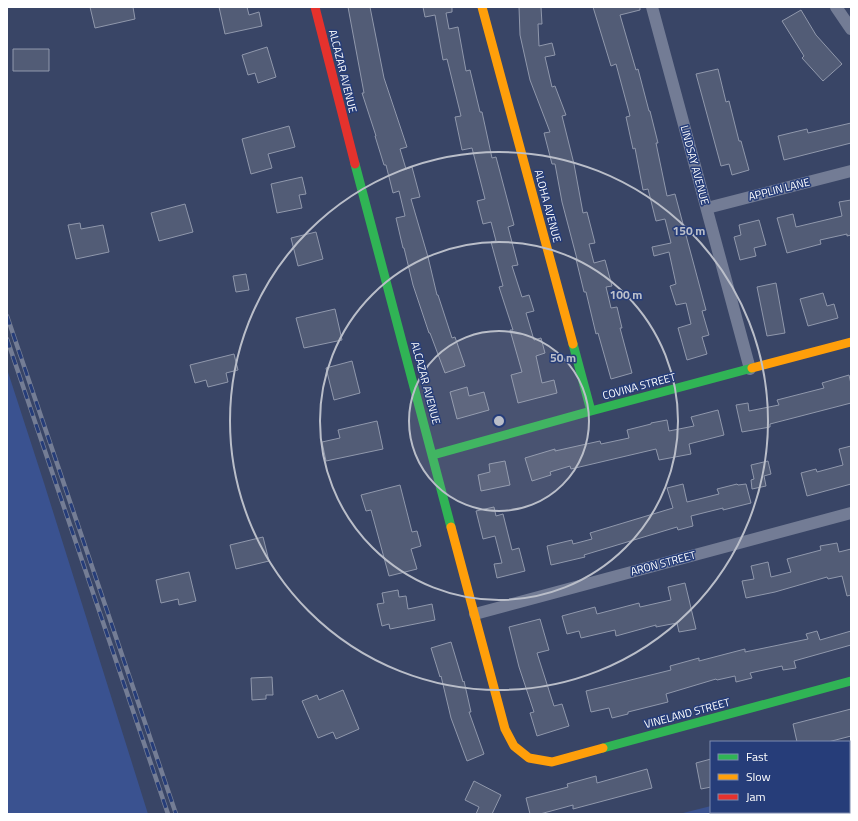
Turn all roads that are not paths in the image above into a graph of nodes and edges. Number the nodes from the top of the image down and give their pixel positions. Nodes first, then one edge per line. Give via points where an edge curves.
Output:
1 (315, 7) edge
2 (482, 7) edge
3 (652, 7) edge
4 (836, 7) edge
5 (851, 29) edge
6 (851, 171) edge
7 (707, 208) junction
8 (851, 342) edge
9 (750, 369) junction
10 (591, 411) junction
11 (433, 455) junction
12 (851, 513) edge
13 (475, 614) junction
14 (851, 681) edge
15 (529, 758) joint

1 - 11 street, ALCAZAR AVENUE
2 - 10 street, ALOHA AVENUE
3 - 7 street, LINDSAY AVENUE
4 - 5 street
6 - 7 street, APPLIN LANE
7 - 9 street, LINDSAY AVENUE
8 - 9 street, COVINA STREET
9 - 10 street, COVINA STREET
10 - 11 street, COVINA STREET
11 - 13 street, ALCAZAR AVENUE
12 - 13 street, ARON STREET
13 - 15 street, ALCAZAR AVENUE via 506,729 514,746
14 - 15 street, VINELAND STREET via 552,762

